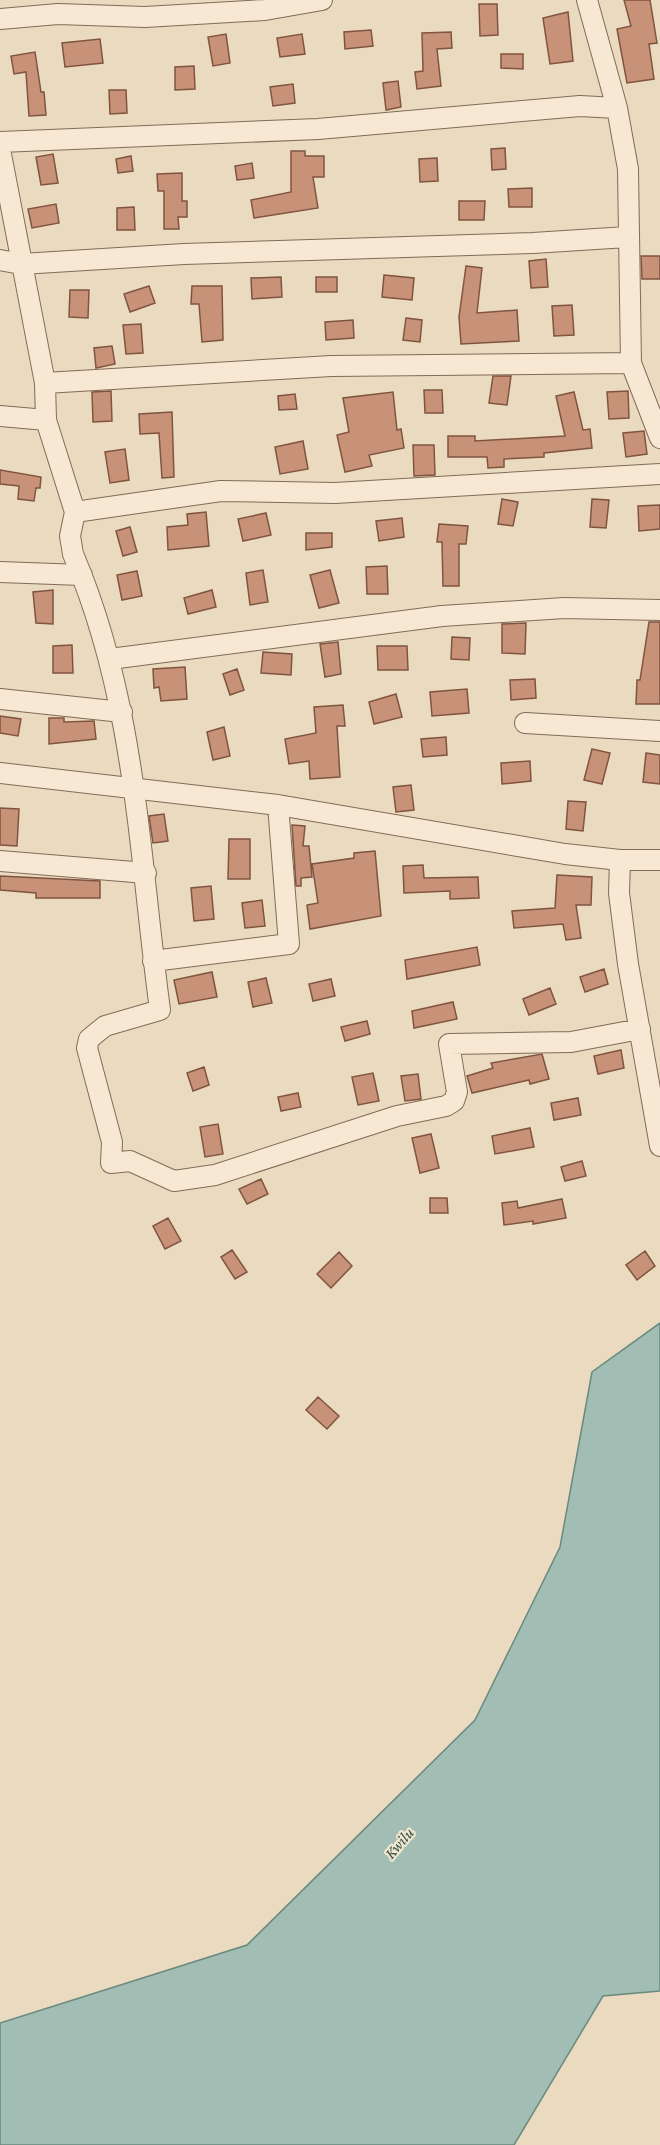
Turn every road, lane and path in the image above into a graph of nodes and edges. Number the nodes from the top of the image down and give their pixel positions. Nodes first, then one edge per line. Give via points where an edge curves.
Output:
1 (322, 0) edge
2 (587, 0) edge
3 (0, 19) edge
4 (617, 108) junction
5 (0, 142) edge
6 (0, 149) edge
7 (627, 237) junction
8 (0, 260) edge
9 (21, 264) junction
10 (631, 363) junction
11 (45, 383) junction
12 (0, 416) edge
13 (46, 420) junction
14 (660, 438) edge
15 (660, 474) edge
16 (75, 512) junction
17 (0, 572) edge
18 (82, 575) junction
19 (660, 610) edge
20 (110, 659) junction
21 (0, 699) edge
22 (122, 712) junction
23 (525, 723) dead end
24 (660, 731) edge
25 (0, 772) edge
26 (136, 789) junction
27 (278, 805) junction
28 (620, 860) junction
29 (660, 860) edge
30 (0, 861) edge
31 (146, 873) junction
32 (153, 962) junction
33 (640, 1029) junction
34 (660, 1146) edge

1 - 3 street via 265,10 156,16 58,14
2 - 4 street
4 - 5 street via 580,106 318,129
4 - 7 street via 628,169
6 - 9 street
7 - 9 street
7 - 10 street
8 - 9 street
9 - 11 street
10 - 11 street via 331,366
10 - 14 street
11 - 13 street
12 - 13 street
13 - 16 street
15 - 16 street via 335,493 221,491
16 - 18 street via 70,536
17 - 18 street
18 - 20 street
19 - 20 street via 564,608 442,616
20 - 22 street
21 - 22 street
22 - 26 street
23 - 24 street
25 - 26 street
26 - 27 street
26 - 31 street
27 - 28 street
27 - 32 street via 289,944
28 - 29 street
28 - 33 street via 619,893
30 - 31 street
31 - 32 street
32 - 33 street via 160,1010 105,1026 89,1039 87,1048 112,1142 111,1163 130,1161 174,1181 215,1174 397,1116 446,1106 454,1101 457,1092 449,1044 571,1042
33 - 34 street

